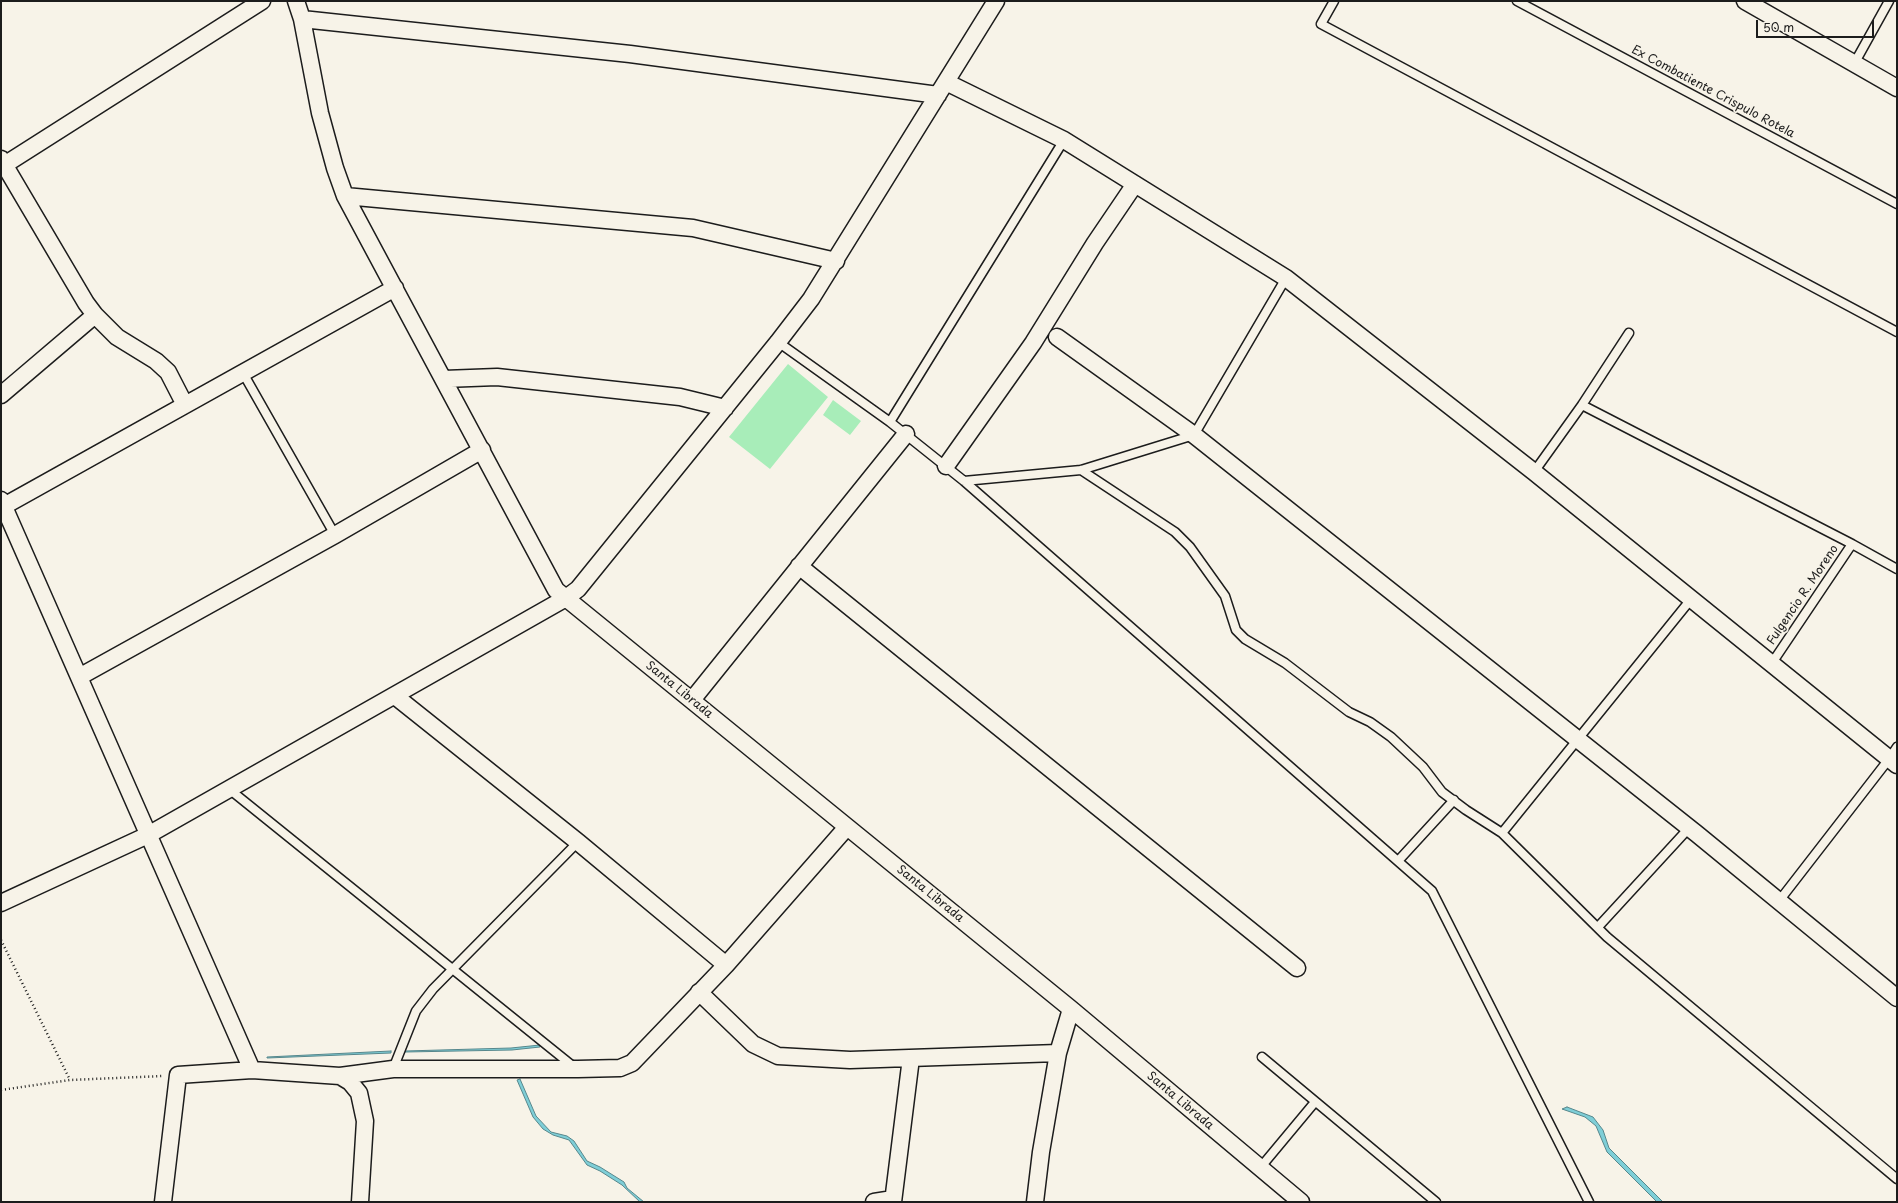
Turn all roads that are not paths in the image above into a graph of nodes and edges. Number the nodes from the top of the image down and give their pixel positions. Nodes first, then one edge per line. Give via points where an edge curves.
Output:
1 (262, 1) edge
2 (296, 1) edge
3 (996, 1) edge
4 (1334, 1) edge
5 (1517, 1) edge
6 (1744, 1) edge
7 (1889, 1) edge
8 (302, 19) junction
9 (1854, 64) junction
10 (1897, 88) edge
11 (942, 89) junction
12 (1064, 140) junction
13 (2, 164) edge
14 (1135, 184) junction
15 (345, 196) junction
16 (1897, 204) edge
17 (836, 261) junction
18 (1286, 278) junction
19 (395, 288) junction
20 (95, 315) junction
21 (1897, 332) edge
22 (1630, 333) dead end
23 (1057, 337) dead end
24 (778, 342) junction
25 (243, 373) junction
26 (444, 379) junction
27 (1, 395) edge
28 (186, 405) junction
29 (1582, 405) junction
30 (725, 408) junction
31 (890, 422) junction
32 (906, 434) junction
33 (1194, 434) junction
34 (482, 450) junction
35 (946, 466) junction
36 (1082, 470) junction
37 (1534, 472) junction
38 (964, 481) junction
39 (2, 503) edge
40 (335, 535) junction
41 (1852, 544) junction
42 (800, 566) junction
43 (1897, 569) edge
44 (561, 594) junction
45 (1692, 598) junction
46 (1772, 664) junction
47 (79, 677) junction
48 (395, 696) junction
49 (692, 700) junction
50 (1578, 740) junction
51 (1894, 757) edge
52 (229, 790) junction
53 (1454, 800) junction
54 (847, 827) junction
55 (1689, 828) junction
56 (1502, 833) junction
57 (148, 835) junction
58 (578, 842) junction
59 (1398, 861) junction
60 (1779, 901) junction
61 (1, 903) edge
62 (1598, 927) junction
63 (726, 965) junction
64 (1297, 968) dead end
65 (453, 969) junction
66 (699, 992) junction
67 (1897, 998) edge
68 (1072, 1009) junction
69 (1058, 1054) junction
70 (1262, 1057) dead end
71 (911, 1058) junction
72 (252, 1070) junction
73 (393, 1070) junction
74 (578, 1070) junction
75 (340, 1076) junction
76 (1315, 1102) junction
77 (1260, 1168) junction
78 (1897, 1179) edge
79 (893, 1201) edge
80 (163, 1202) edge
81 (360, 1202) edge
82 (874, 1202) edge
83 (1035, 1202) edge
84 (1301, 1202) edge
85 (1436, 1202) edge
86 (1589, 1202) edge

1 - 13 street
2 - 8 street
3 - 11 street
4 - 21 lane via 1321,24
5 - 16 lane, Ex Combatiente Crispulo Rotela
6 - 9 street
7 - 9 lane
8 - 11 street
8 - 15 street via 320,113
9 - 10 street
11 - 12 street
11 - 17 street
12 - 14 street
12 - 31 lane
13 - 20 street
14 - 18 street
14 - 35 street via 1033,343
15 - 17 street via 693,228
15 - 19 street
17 - 24 street
18 - 33 lane
18 - 37 street
19 - 25 street
19 - 26 street
20 - 27 street
20 - 28 street via 117,337 156,361 168,372
22 - 29 lane
23 - 33 street
24 - 30 street
24 - 31 lane
25 - 28 street
25 - 40 lane
26 - 30 street via 496,377 680,397
26 - 34 street
28 - 39 street
29 - 37 lane
29 - 41 lane
30 - 44 street via 578,589
31 - 32 lane
32 - 35 lane
32 - 42 street
33 - 36 lane
33 - 50 street
34 - 40 street
34 - 44 street
35 - 38 lane
36 - 38 lane
36 - 53 lane via 1175,532 1190,547 1225,596 1236,630 1244,639 1285,663 1349,712 1381,729 1423,767 1442,792
37 - 45 street
38 - 59 lane
39 - 47 street
40 - 47 street
41 - 43 lane, Fulgencio R. Moreno
41 - 46 lane, Fulgencio R. Moreno
42 - 49 street
42 - 64 street
44 - 48 street
44 - 49 street, Santa Librada
45 - 46 street
45 - 50 lane
46 - 51 street
47 - 57 street
48 - 52 street
48 - 58 street
49 - 54 street, Santa Librada
50 - 55 street
50 - 56 lane
51 - 60 lane
52 - 57 street
52 - 65 lane
53 - 56 lane
53 - 59 lane
54 - 63 street
54 - 68 street, Santa Librada
55 - 60 street
55 - 62 lane
56 - 62 lane
57 - 61 street
57 - 72 street
58 - 63 street
58 - 65 lane
59 - 86 lane via 1432,891
60 - 67 street
62 - 78 lane
63 - 66 street
65 - 73 lane via 416,1010
65 - 74 lane
66 - 71 street via 753,1044 778,1056 850,1060
66 - 74 street via 632,1063 620,1068
68 - 69 street
68 - 77 street, Santa Librada
69 - 71 street
69 - 83 street
70 - 76 lane
71 - 79 street
72 - 75 street
72 - 80 street via 178,1076
73 - 74 street
73 - 75 street
75 - 81 street via 350,1082 359,1093 365,1121
76 - 77 lane
76 - 85 lane
77 - 84 street, Santa Librada
79 - 82 street

